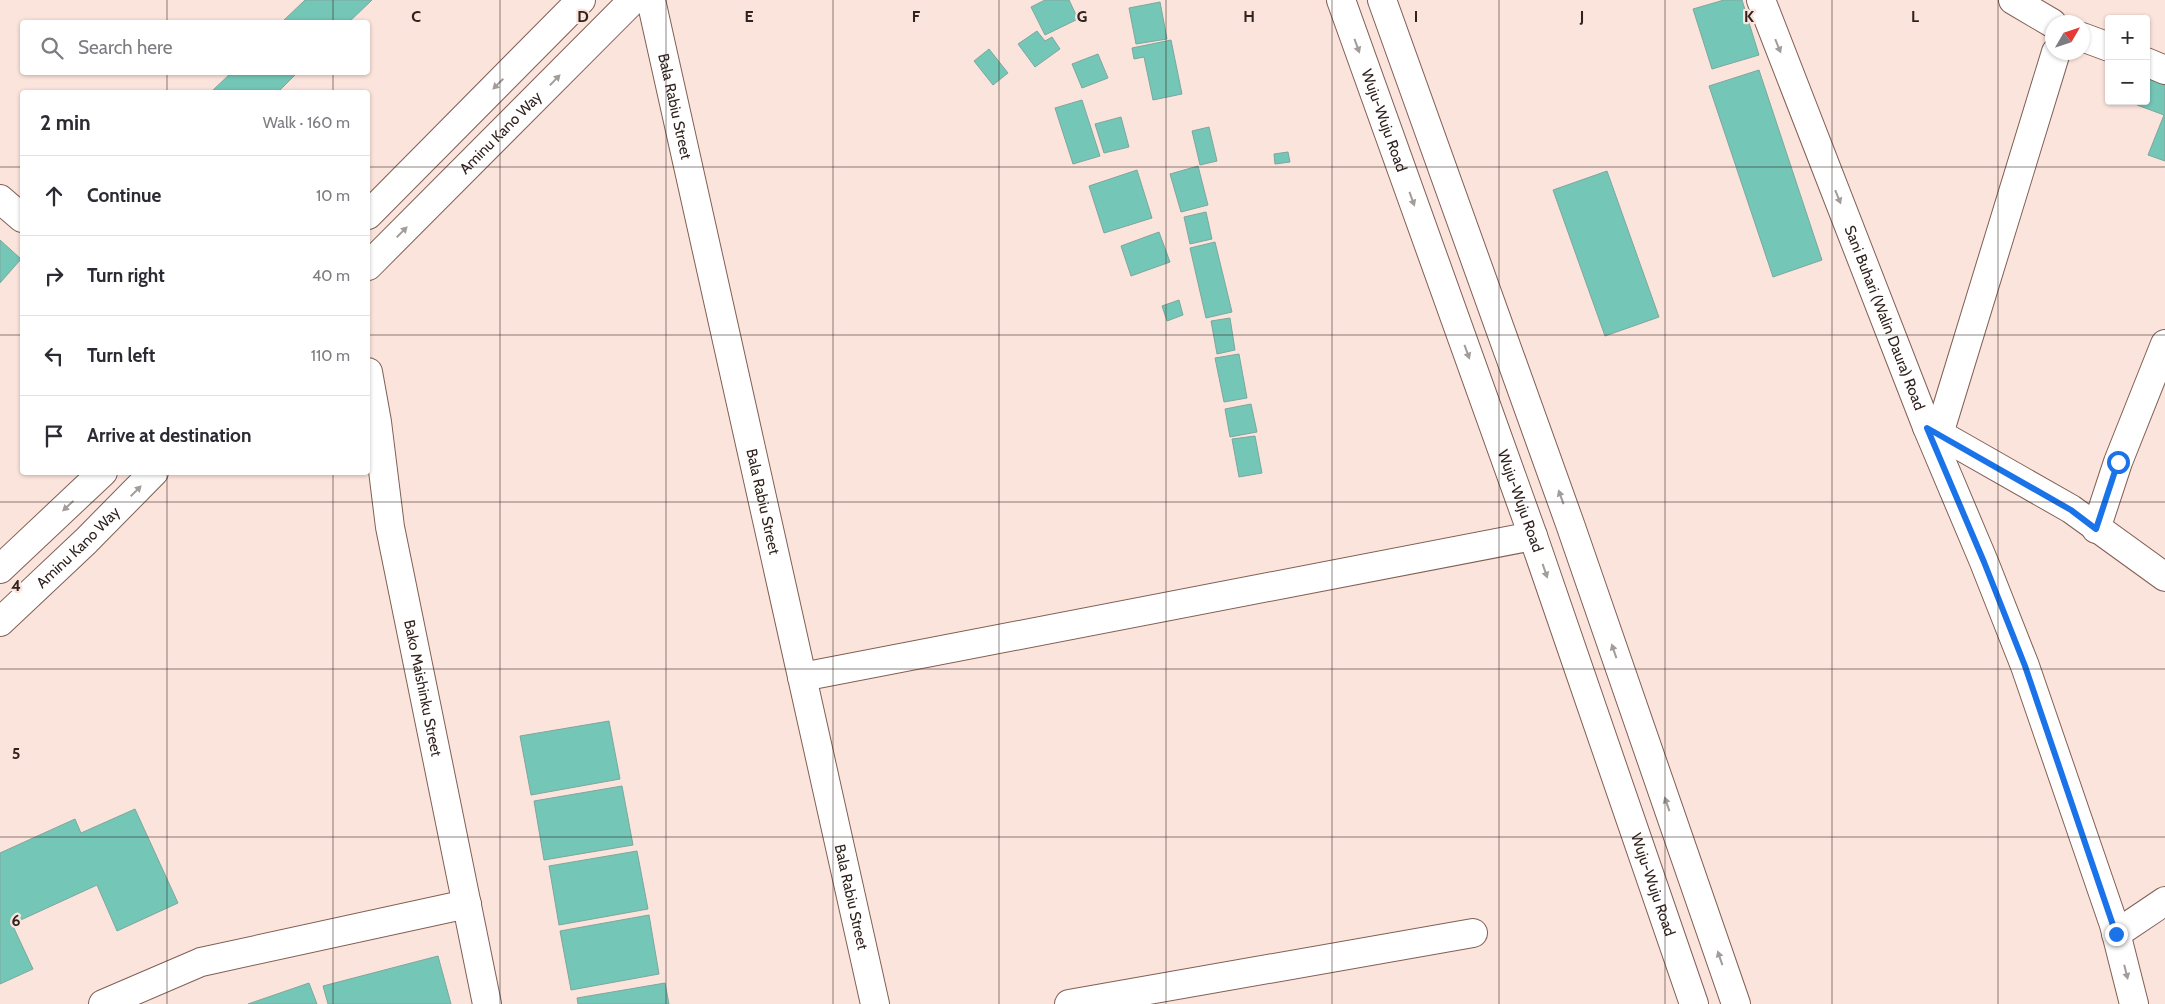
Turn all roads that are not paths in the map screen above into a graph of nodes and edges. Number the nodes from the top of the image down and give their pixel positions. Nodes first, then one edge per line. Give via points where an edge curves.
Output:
1 (582, 0) edge
2 (633, 0) edge
3 (651, 0) edge
4 (1341, 0) edge
5 (1382, 0) edge
6 (1761, 0) edge
7 (2013, 0) edge
8 (2045, 19) edge
9 (2090, 40) edge
10 (2105, 46) edge
11 (2053, 60) edge
12 (2150, 64) edge
13 (2165, 70) edge
14 (0, 199) edge
15 (370, 213) edge
16 (20, 216) edge
17 (370, 264) edge
18 (2165, 344) edge
19 (370, 383) edge
20 (1933, 431) junction
21 (100, 475) edge
22 (151, 475) edge
23 (2096, 529) junction
24 (1534, 536) junction
25 (0, 569) edge
26 (2165, 577) edge
27 (0, 622) edge
28 (802, 677) junction
29 (2165, 901) edge
30 (467, 904) junction
31 (1473, 933) dead end
32 (2116, 934) junction
33 (103, 1004) edge
34 (487, 1004) edge
35 (875, 1004) edge
36 (1069, 1004) edge
37 (1694, 1004) edge
38 (1736, 1004) edge
39 (2134, 1004) edge

1 -> 15 street
17 -> 2 street, Aminu Kano Way
3 - 28 street, Bala Rabiu Street
4 -> 24 street, Wuju-Wuju Road
38 -> 5 street via 1567,514
6 -> 20 street, Sani Buhari (Walin Daura) Road
7 - 8 street
9 - 10 street
11 - 20 street
12 - 13 street
14 - 16 street
18 - 23 street via 2118,462
19 - 30 street, Bako Maishinku Street via 390,527
20 - 23 street via 2071,510
20 - 32 street, Sani Buhari (Walin Daura) Road via 2025,666
21 -> 25 street
27 -> 22 street, Aminu Kano Way
23 - 26 street
24 - 28 street
24 -> 37 street, Wuju-Wuju Road
28 - 35 street, Bala Rabiu Street
29 - 32 street
30 - 33 street via 201,962
30 - 34 street, Bako Maishinku Street
31 - 36 street
32 -> 39 street, Sani Buhari (Walin Daura) Road

